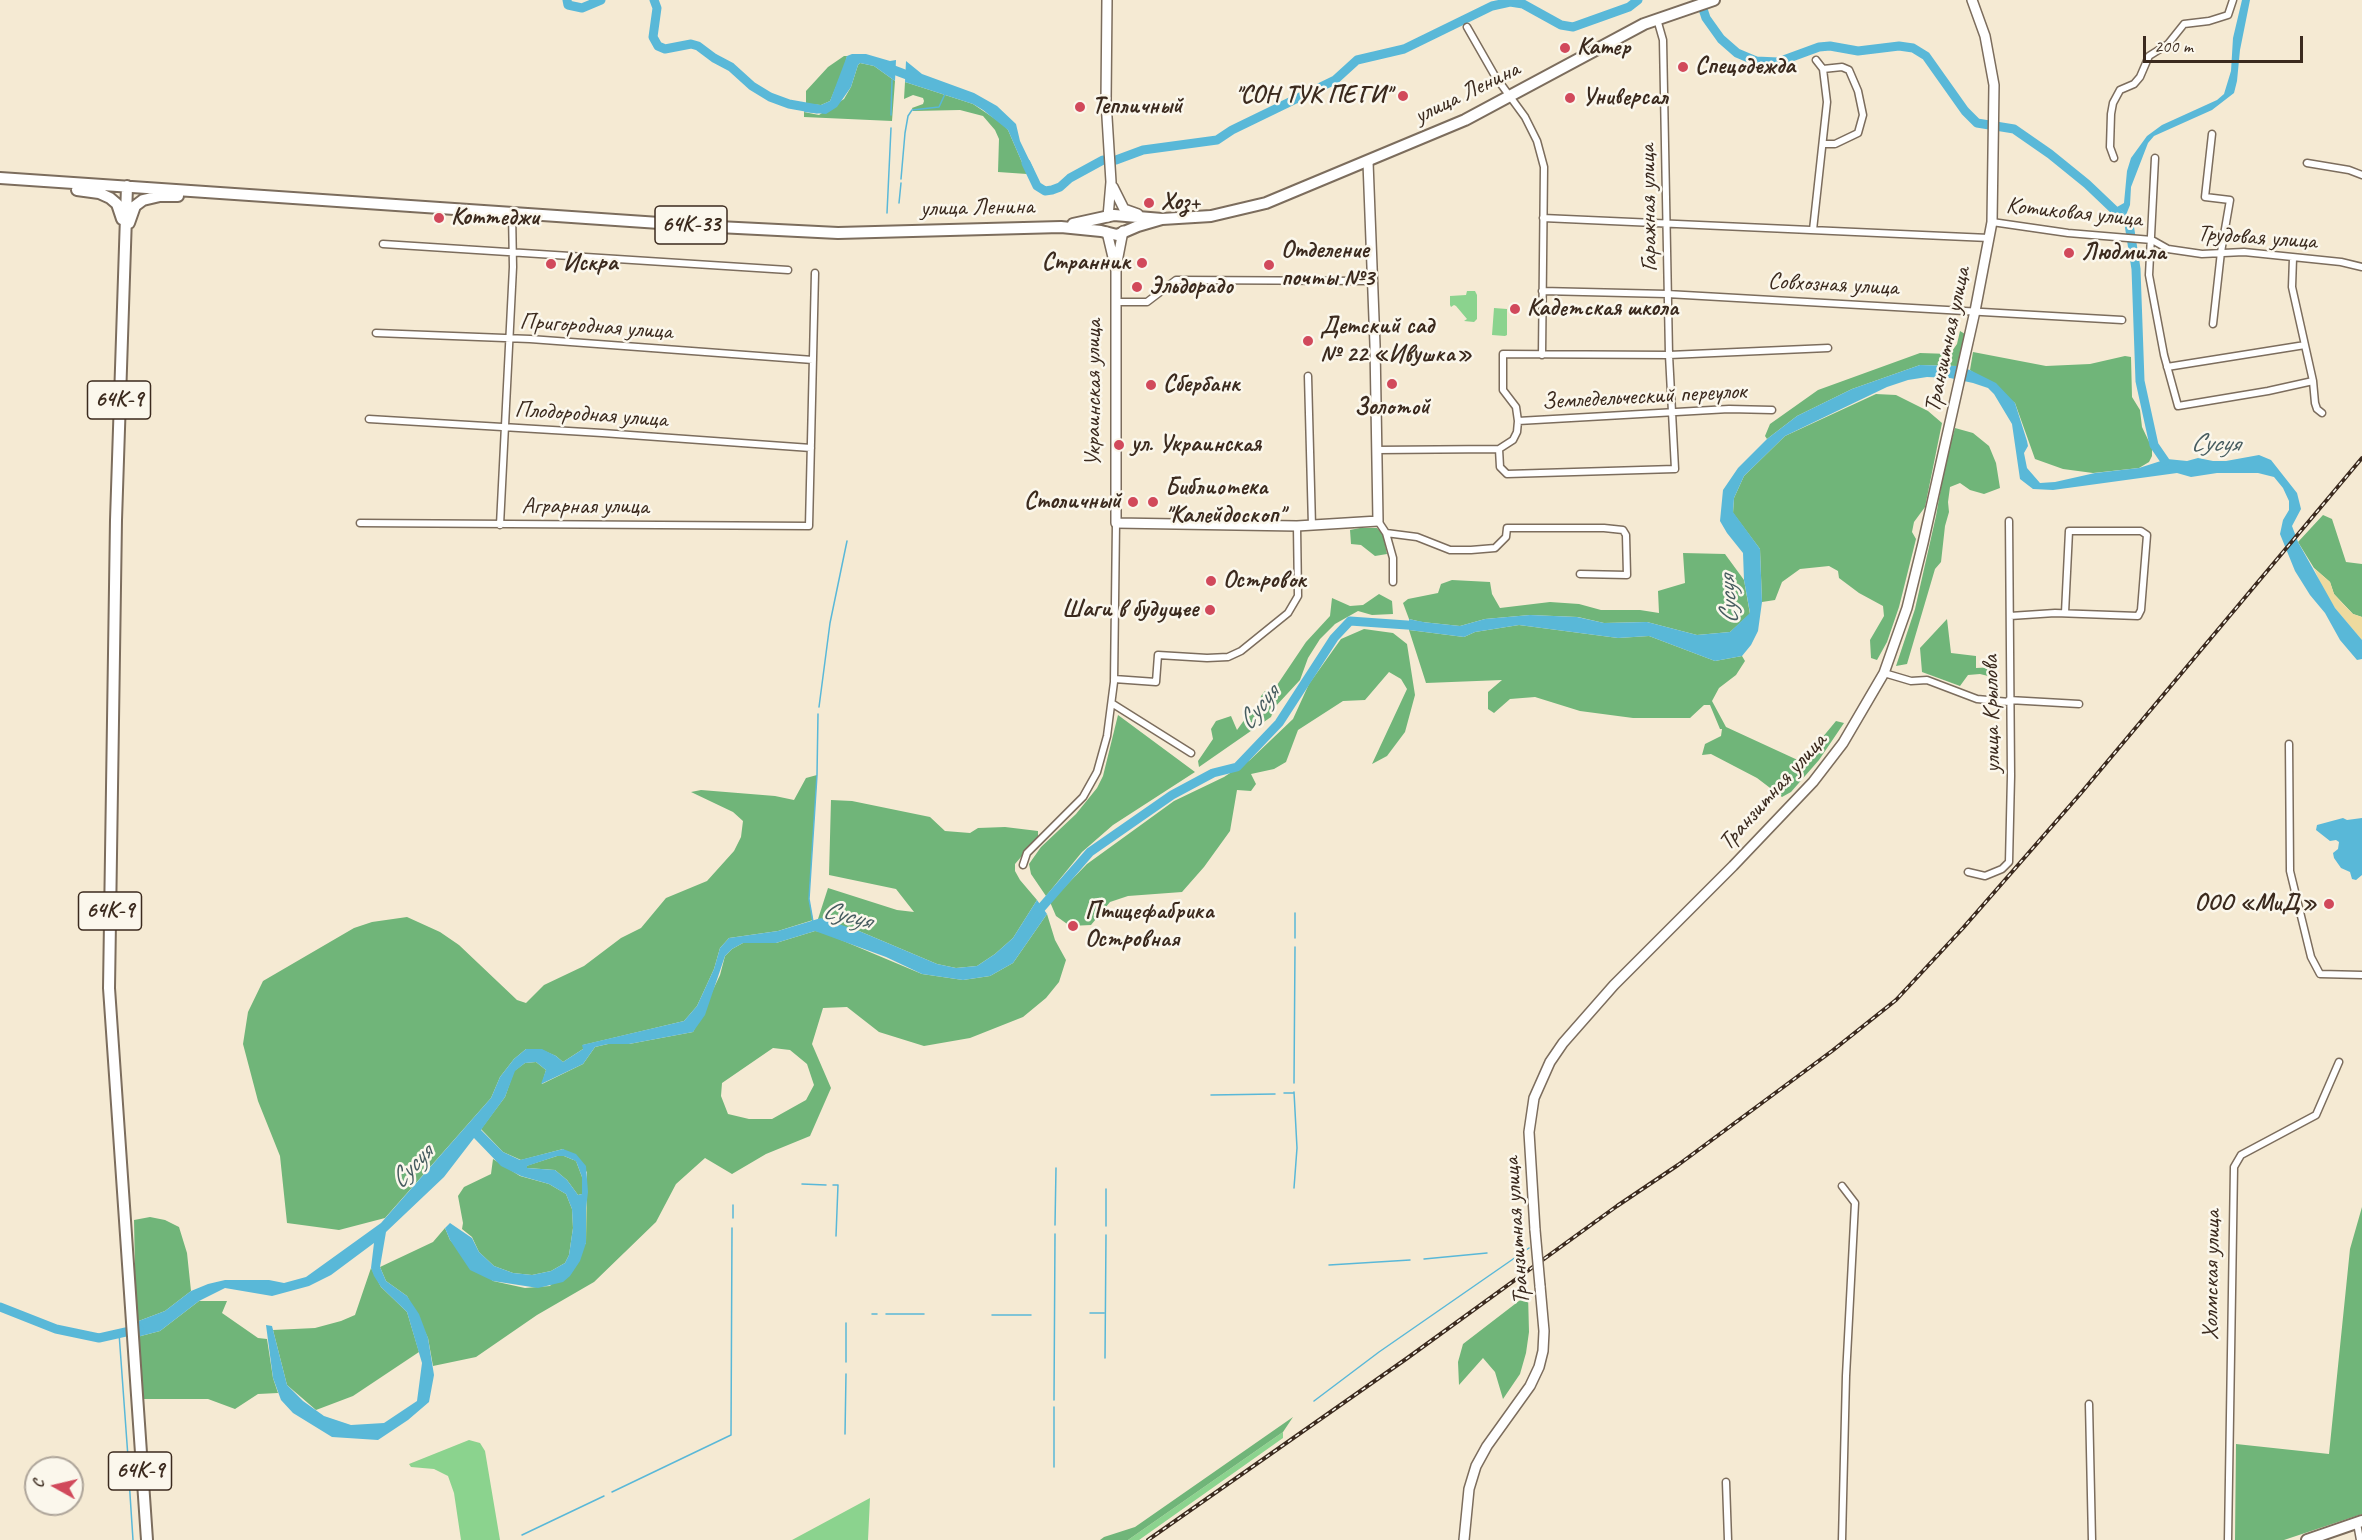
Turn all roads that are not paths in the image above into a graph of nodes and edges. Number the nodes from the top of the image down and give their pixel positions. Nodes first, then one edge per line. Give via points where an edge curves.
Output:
1 (1107, 0) edge
2 (1714, 0) edge
3 (1972, 0) edge
4 (2233, 0) edge
5 (1657, 19) junction
6 (1467, 27) dead end
7 (1816, 60) dead end
8 (1823, 69) junction
9 (1510, 98) junction
10 (2212, 134) dead end
11 (1824, 144) junction
12 (2114, 158) dead end
13 (2155, 158) dead end
14 (1368, 162) junction
15 (2307, 163) dead end
16 (2362, 175) edge
17 (1111, 179) junction
18 (0, 180) edge
19 (127, 186) junction
20 (270, 196) junction
21 (512, 212) junction
22 (1108, 217) junction
23 (1122, 218) junction
24 (1543, 218) junction
25 (1162, 219) junction
26 (1090, 221) junction
27 (1992, 222) junction
28 (1668, 223) junction
29 (1061, 227) junction
30 (1813, 230) junction
31 (1123, 231) junction
32 (1107, 232) junction
33 (1989, 238) junction
34 (124, 240) junction
35 (2152, 240) junction
36 (383, 244) dead end
37 (514, 251) junction
38 (2221, 252) junction
39 (124, 255) junction
40 (2293, 258) junction
41 (2362, 267) edge
42 (788, 270) dead end
43 (1116, 270) junction
44 (815, 273) dead end
45 (1372, 281) junction
46 (1542, 291) junction
47 (1667, 294) junction
48 (1115, 302) junction
49 (1975, 311) junction
50 (2122, 320) dead end
51 (2213, 324) dead end
52 (376, 333) dead end
53 (509, 338) junction
54 (2305, 345) junction
55 (1828, 348) dead end
56 (1542, 355) junction
57 (1669, 355) junction
58 (813, 360) junction
59 (2167, 367) junction
60 (1308, 376) dead end
61 (2313, 381) junction
62 (1772, 410) dead end
63 (1672, 412) junction
64 (2322, 413) dead end
65 (369, 419) dead end
66 (1518, 421) junction
67 (506, 427) junction
68 (811, 448) junction
69 (1499, 449) junction
70 (1376, 450) junction
71 (1378, 521) junction
72 (2009, 521) dead end
73 (360, 523) dead end
74 (1116, 523) junction
75 (500, 525) junction
76 (1297, 526) junction
77 (1312, 526) junction
78 (1386, 533) junction
79 (1580, 574) dead end
80 (1393, 582) dead end
81 (2065, 613) junction
82 (2010, 616) junction
83 (1884, 673) junction
84 (1114, 679) junction
85 (2009, 701) junction
86 (1113, 704) junction
87 (2079, 704) dead end
88 (2289, 744) dead end
89 (1191, 753) dead end
90 (1023, 866) dead end
91 (1968, 872) dead end
92 (2362, 975) edge
93 (2339, 1062) dead end
94 (1842, 1186) dead end
95 (2089, 1404) dead end
96 (1726, 1482) dead end
97 (2359, 1522) edge
98 (147, 1540) edge
99 (1464, 1540) edge
100 (1728, 1540) edge
101 (1842, 1540) edge
102 (2092, 1540) edge
103 (2228, 1540) edge
104 (2307, 1540) edge
105 (2360, 1540) edge

1 - 17 main road, Украинская улица via 1106,101
2 - 5 main road, улица Ленина
3 - 27 main road, Транзитная улица via 1989,54 1994,106
4 - 12 street via 2228,15 2184,24 2168,44 2149,56 2134,84 2120,90 2111,114 2110,147
5 - 9 main road, улица Ленина via 1630,30
5 - 28 street, Гаражная улица via 1664,40
6 - 9 street
7 - 8 street
8 - 11 street via 1827,102
8 - 11 street via 1849,70 1863,115 1858,133 1835,144
9 - 14 main road, улица Ленина
9 - 24 street via 1537,141 1544,167
10 - 38 street via 2205,197 2230,200
11 - 30 street
13 - 35 street
14 - 25 main road, улица Ленина via 1266,203 1211,216
14 - 45 main road
15 - 16 street
17 - 22 main road, Украинская улица
17 - 23 main road, Украинская улица
17 - 25 main road via 1124,209
17 - 26 main road via 1106,207
18 - 19 main road
18 - 34 main road via 105,195 121,212
19 - 20 main road, 64К-33
19 - 34 main road, 64К-9
20 - 21 main road, 64К-33
20 - 39 main road via 250,200 173,196 146,199 135,206 131,215
21 - 29 main road, улица Ленина / 64К-33 via 838,233
21 - 37 street
22 - 23 main road, улица Ленина
22 - 26 main road, улица Ленина
22 - 32 main road, Украинская улица via 1104,226
23 - 25 main road, улица Ленина
23 - 31 main road, Украинская улица
24 - 28 street
24 - 46 street
25 - 31 main road, улица Ленина
26 - 29 main road, улица Ленина
27 - 33 main road, Транзитная улица
27 - 35 street, Котиковая улица
28 - 30 street
28 - 47 street, Гаражная улица
29 - 32 main road, улица Ленина
30 - 33 street
31 - 32 main road, улица Ленина via 1113,235
31 - 43 main road
32 - 43 main road, Украинская улица
33 - 49 main road, Транзитная улица
34 - 39 main road, 64К-9
35 - 38 street, Трудовая улица via 2168,249 2202,254
35 - 59 street via 2149,275
36 - 37 street
37 - 42 street
37 - 53 street
38 - 40 street, Трудовая улица
38 - 51 street
39 - 98 main road, 64К-9 via 109,988
40 - 41 street, Трудовая улица
40 - 54 street via 2292,287
43 - 48 main road, Украинская улица
44 - 58 street
45 - 48 street via 1176,280 1147,302
45 - 70 main road
46 - 47 street, Совхозная улица
46 - 56 street
47 - 49 street, Совхозная улица
47 - 57 street, Гаражная улица
48 - 74 main road, Украинская улица
49 - 50 street, Совхозная улица
49 - 83 main road, Транзитная улица via 1907,608
52 - 53 street, Пригородная улица
53 - 58 street, Пригородная улица
53 - 67 street
54 - 59 street
54 - 61 street
55 - 57 street
56 - 57 street
56 - 66 street via 1503,354 1503,390 1516,407
57 - 63 street, Гаражная улица
58 - 68 street
59 - 61 street via 2178,406
60 - 77 street
61 - 64 street via 2315,403
62 - 63 street, Земледельческий переулок
63 - 66 street, Земледельческий переулок
63 - 69 street, Гаражная улица via 1675,469 1507,474 1500,467
65 - 67 street, Плодородная улица
66 - 69 street via 1513,440
67 - 68 street, Плодородная улица
67 - 75 street
68 - 75 street, Аграрная улица via 810,526
69 - 70 street
70 - 71 main road
71 - 77 main road
71 - 78 street
72 - 82 street, улица Крылова
73 - 75 street, Аграрная улица
74 - 76 main road
74 - 84 street, Украинская улица
76 - 77 main road
76 - 84 street via 1298,596 1288,613 1228,657 1158,655 1156,682
78 - 79 street via 1417,537 1450,550 1471,550 1495,548 1506,537 1507,528 1623,530 1627,575
78 - 80 street via 1393,558
81 - 81 street via 2069,531 2142,531 2147,535 2138,615
81 - 82 street
82 - 85 street, улица Крылова
83 - 85 street via 1911,681 1927,680 1977,699
83 - 99 main road, Транзитная улица, bridge via 1843,743 1813,782 1614,986 1550,1062 1534,1098 1530,1123 1544,1351 1530,1386 1476,1466 1469,1489
84 - 86 street, Украинская улица
85 - 87 street
85 - 91 street, улица Крылова via 2009,862 1985,876
86 - 89 street
86 - 90 street, Украинская улица via 1097,772 1083,797 1027,854
88 - 92 street via 2290,871 2311,957 2320,974
93 - 103 street, Холмская улица via 2316,1115 2241,1155 2234,1167
94 - 101 street via 1855,1203
95 - 102 street
96 - 100 street
97 - 104 main road
97 - 105 street

